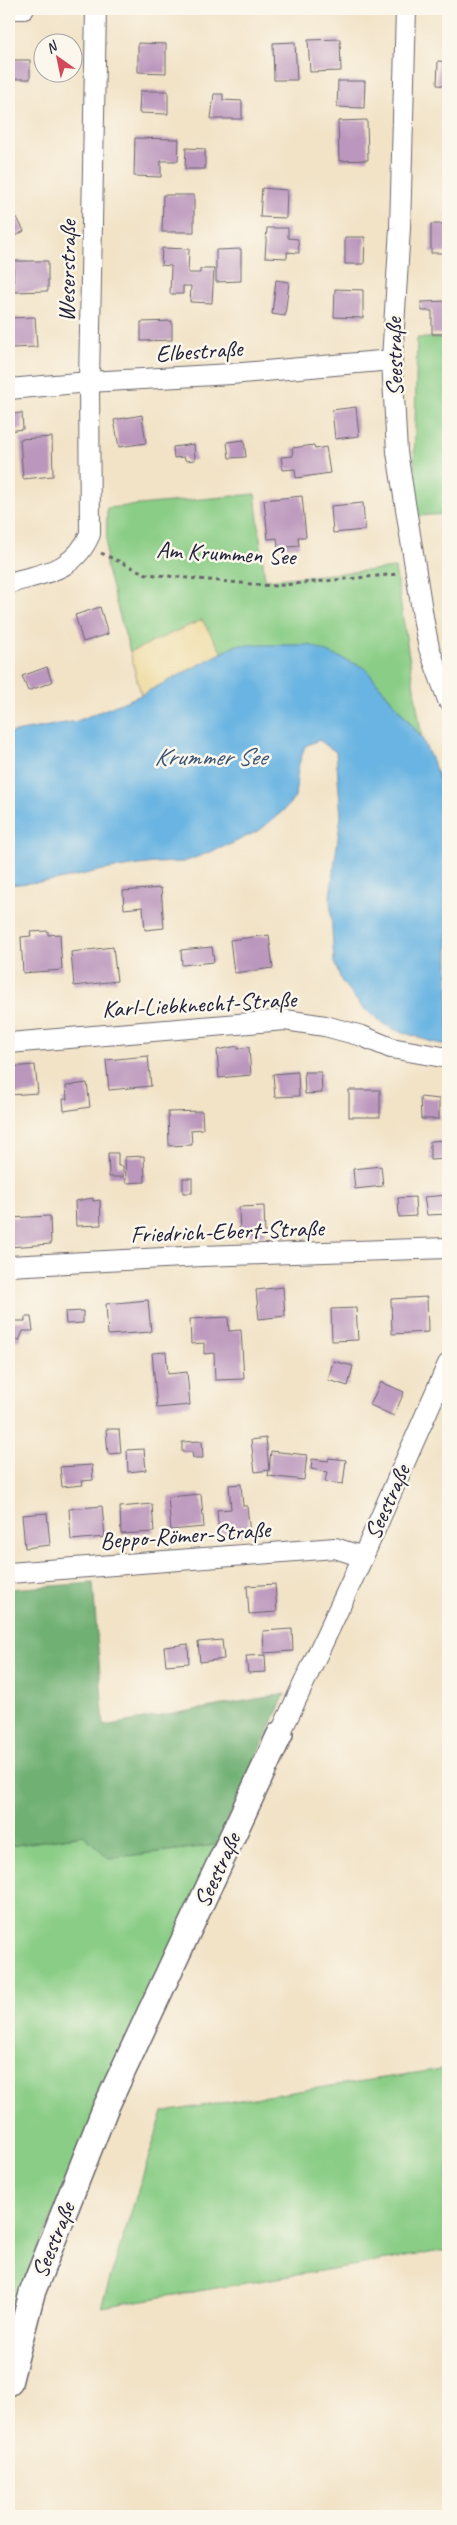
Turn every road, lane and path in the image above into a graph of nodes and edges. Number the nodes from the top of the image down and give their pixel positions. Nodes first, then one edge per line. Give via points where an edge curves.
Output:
1 (9, 9) edge
2 (24, 9) edge
3 (96, 9) edge
4 (406, 9) edge
5 (392, 360) junction
6 (89, 382) junction
7 (9, 389) edge
8 (88, 539) junction
9 (400, 574) dead end
10 (9, 583) edge
11 (448, 700) edge
12 (9, 1043) edge
13 (448, 1058) edge
14 (448, 1248) edge
15 (9, 1266) edge
16 (448, 1364) edge
17 (363, 1557) junction
18 (9, 1573) edge
19 (280, 1734) joint
20 (9, 2383) edge

1 - 2 street
3 - 6 street, Weserstraße
4 - 5 street, Seestraße
5 - 6 street, Elbestraße
5 - 11 street, Seestraße via 397,452 411,546 430,648
6 - 7 street, Elbestraße
6 - 8 street, Weserstraße
8 - 9 path, Am Krummen See via 114,561 146,574 272,586
8 - 10 street via 69,564
12 - 13 street, Karl-Liebknecht-Straße via 285,1020 325,1026 391,1048
14 - 15 street, Friedrich-Ebert-Straße
16 - 17 street, Seestraße
17 - 18 street, Beppo-Römer-Straße via 335,1548
17 - 19 street, Seestraße
19 - 20 street, Seestraße via 105,2109 32,2293

